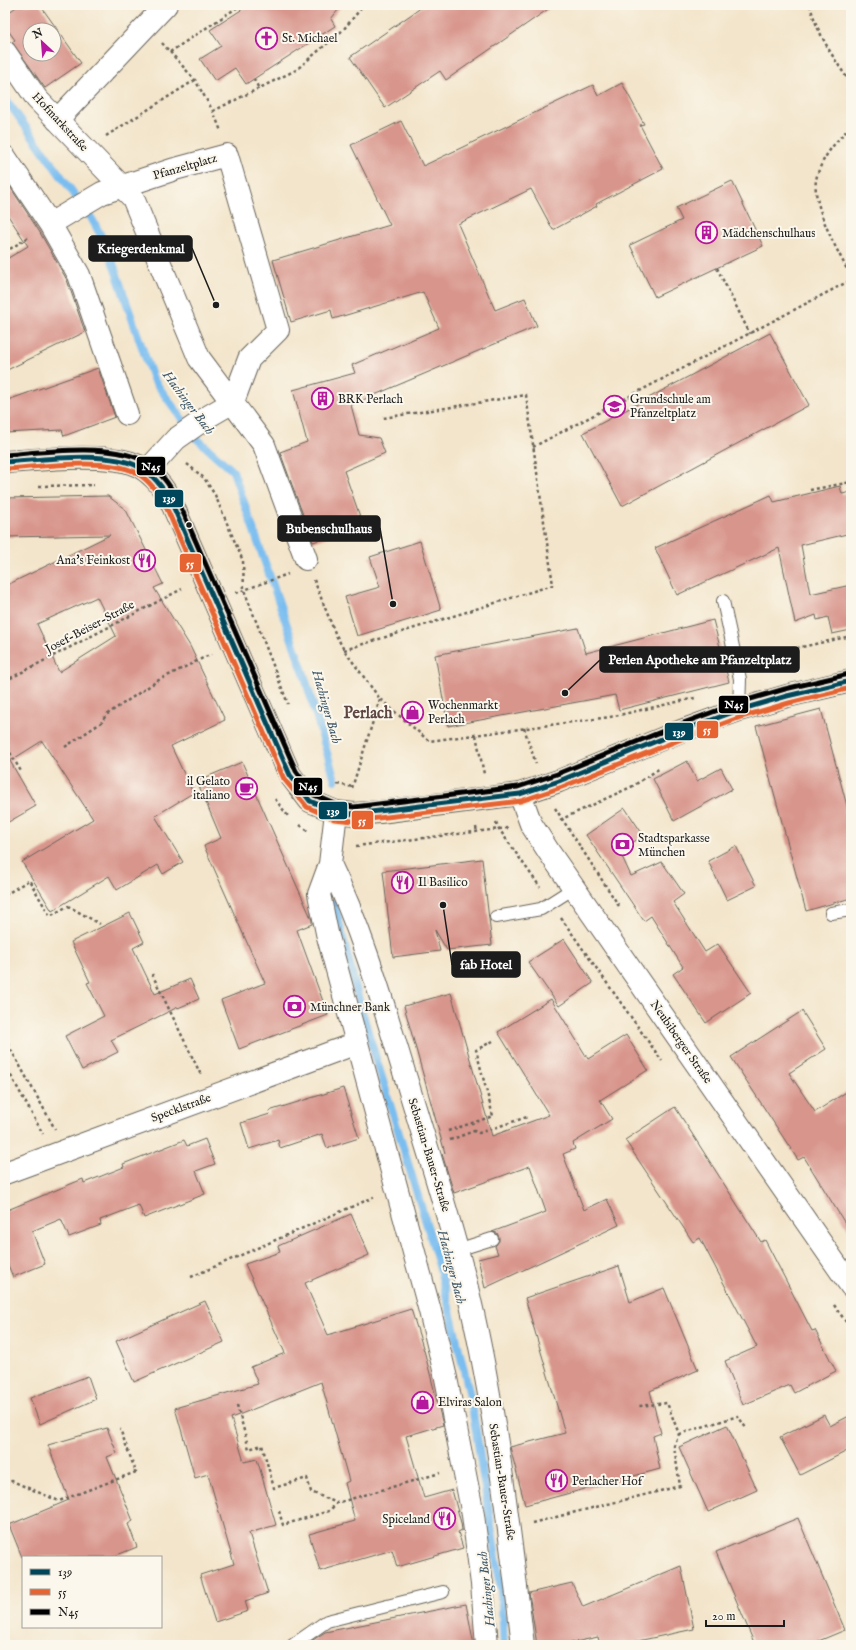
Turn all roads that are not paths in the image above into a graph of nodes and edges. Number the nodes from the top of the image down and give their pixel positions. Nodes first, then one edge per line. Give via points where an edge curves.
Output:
1 (166, 5) edge
2 (5, 52) edge
3 (57, 120) junction
4 (5, 157) edge
5 (112, 190) junction
6 (50, 224) junction
7 (233, 402) junction
8 (127, 414) dead end
9 (5, 462) edge
10 (147, 471) junction
11 (306, 559) road end
12 (723, 601) dead end
13 (851, 681) edge
14 (739, 710) junction
15 (520, 794) junction
16 (336, 812) junction
17 (330, 864) junction
18 (574, 888) junction
19 (851, 910) edge
20 (831, 913) dead end
21 (496, 916) dead end
22 (357, 1043) junction
23 (5, 1173) edge
24 (492, 1239) dead end
25 (457, 1250) junction
26 (851, 1286) edge
27 (444, 1592) dead end
28 (293, 1645) edge
29 (486, 1645) edge
30 (523, 1645) edge

1 - 3 street
2 - 3 street, Hofmarkstraße via 37,99
3 - 5 street, Hofmarkstraße via 85,149
4 - 6 street
5 - 6 street, Pfanzeltplatz
5 - 7 street via 133,198 198,358
5 - 7 street, Pfanzeltplatz via 175,168 227,155 278,330 249,359
6 - 8 street via 79,276
7 - 10 street via 176,439
7 - 11 street via 264,445
9 - 10 main road via 99,458 131,463
10 - 16 main road via 161,485 173,506 290,775 310,801
12 - 14 lane via 740,680 746,686
13 - 14 main road
14 - 15 main road via 681,731 559,782
15 - 16 main road via 380,812
15 - 18 street, Neubiberger Straße via 531,824
16 - 17 street
17 - 22 street via 319,894
17 - 25 street, Sebastian-Bauer-Straße via 358,930 391,1030
18 - 21 lane via 541,910
18 - 26 street, Neubiberger Straße
19 - 20 lane
22 - 23 street, Specklstraße
22 - 29 street via 430,1311 464,1466 481,1571
24 - 25 lane
25 - 30 street, Sebastian-Bauer-Straße via 470,1298 483,1367 510,1529
27 - 28 lane via 327,1620

